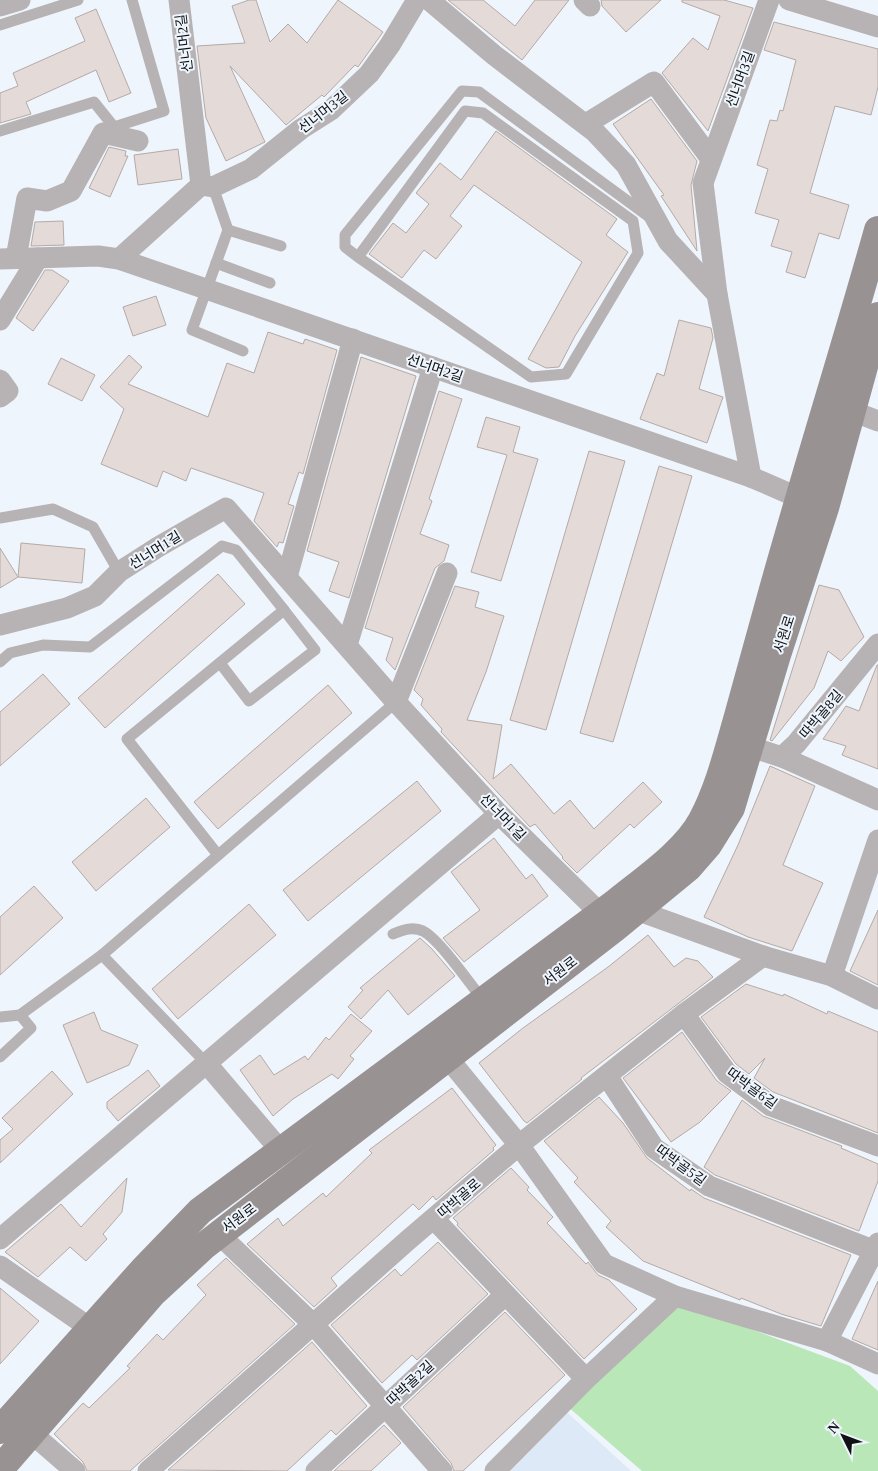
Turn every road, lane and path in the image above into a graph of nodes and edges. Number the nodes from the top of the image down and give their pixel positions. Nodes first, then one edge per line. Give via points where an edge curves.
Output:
1 (20, 0) edge
2 (78, 0) edge
3 (132, 0) edge
4 (179, 0) edge
5 (417, 0) edge
6 (429, 0) edge
7 (770, 0) edge
8 (788, 0) edge
9 (0, 6) edge
10 (0, 25) edge
11 (878, 27) edge
12 (586, 124) junction
13 (0, 131) edge
14 (138, 141) dead end
15 (712, 159) junction
16 (207, 186) junction
17 (658, 222) junction
18 (228, 230) junction
19 (878, 230) edge
20 (281, 246) dead end
21 (358, 257) junction
22 (8, 258) edge
23 (38, 258) junction
24 (119, 259) junction
25 (216, 263) junction
26 (270, 283) dead end
27 (207, 289) junction
28 (717, 294) junction
29 (878, 316) edge
30 (0, 320) edge
31 (353, 339) junction
32 (242, 351) dead end
33 (433, 367) junction
34 (0, 380) edge
35 (0, 397) edge
36 (852, 411) junction
37 (878, 421) edge
38 (752, 477) junction
39 (798, 499) junction
40 (825, 508) junction
41 (0, 518) edge
42 (119, 572) junction
43 (447, 573) dead end
44 (288, 577) junction
45 (284, 610) junction
46 (0, 624) edge
47 (878, 644) edge
48 (347, 645) junction
49 (0, 662) edge
50 (220, 663) junction
51 (396, 702) junction
52 (751, 747) junction
53 (782, 757) junction
54 (878, 800) edge
55 (499, 814) junction
56 (878, 840) edge
57 (218, 855) junction
58 (617, 914) junction
59 (394, 934) dead end
60 (102, 955) junction
61 (763, 956) junction
62 (832, 976) junction
63 (878, 999) edge
64 (485, 1002) junction
65 (684, 1014) junction
66 (20, 1016) junction
67 (0, 1018) edge
68 (440, 1049) junction
69 (0, 1057) edge
70 (208, 1064) junction
71 (607, 1076) junction
72 (519, 1145) junction
73 (878, 1146) edge
74 (281, 1151) junction
75 (434, 1219) junction
76 (0, 1239) edge
77 (227, 1242) dead end
78 (877, 1248) edge
79 (0, 1266) edge
80 (505, 1295) junction
81 (676, 1296) junction
82 (313, 1324) junction
83 (100, 1335) junction
84 (827, 1341) junction
85 (878, 1364) edge
86 (586, 1379) junction
87 (386, 1406) junction
88 (15, 1427) edge
89 (0, 1468) edge
90 (75, 1471) edge
91 (148, 1471) edge
92 (316, 1471) edge
93 (442, 1471) edge
94 (495, 1471) edge

1 - 9 street
2 - 10 lane
3 - 13 lane via 164,111 114,127 94,102
4 - 16 street, 선너머2길
5 - 16 street, 선너머3길 via 369,74 330,110 251,169
6 - 12 street via 494,55
7 - 15 street, 선너머3길
8 - 11 street
12 - 15 street via 654,82
12 - 17 street via 626,165
14 - 22 street via 103,133 71,191 48,201 28,198
15 - 28 street, 선너머3길 via 703,183
16 - 18 lane
16 - 24 street
17 - 21 lane via 479,92 462,91 345,235 346,246
17 - 28 street via 668,241
18 - 20 lane
18 - 25 lane
19 - 39 street, 서원로 via 831,397
21 - 21 lane via 531,377 566,374 638,253 633,221 483,113 465,110
22 - 23 street, 선너머2길
23 - 24 street, 선너머2길 via 98,256
23 - 30 street
24 - 27 street, 선너머2길
25 - 26 lane
25 - 27 lane
27 - 31 street, 선너머2길
27 - 32 lane via 192,330
28 - 38 street
29 - 36 street, 서원로
31 - 33 street, 선너머2길
31 - 44 street
33 - 38 street, 선너머2길
33 - 48 street
34 - 35 street via 8,391
36 - 37 street
36 - 40 street, 서원로
38 - 39 street, 선너머2길
39 - 40 street, 선너머2길
39 - 58 street, 서원로 via 728,752 706,813 680,847
40 - 52 street, 서원로
41 - 42 lane via 53,509 85,523 93,527
42 - 44 street, 선너머1길 via 226,508
42 - 46 street, 선너머1길 via 95,596 67,608
43 - 51 street
44 - 48 street, 선너머1길
45 - 49 lane via 236,550 222,546 90,647 43,644 10,653
45 - 50 lane
45 - 50 lane via 315,650 249,702
47 - 53 street, 따박골8길
48 - 51 street, 선너머1길
50 - 57 lane via 127,739
51 - 55 street, 선너머1길
51 - 57 lane
52 - 53 street
52 - 58 street, 서원로 via 731,808 708,845 688,868
53 - 54 street
55 - 58 street, 선너머1길
55 - 70 street
56 - 62 street
57 - 60 lane
58 - 61 street
58 - 64 street, 서원로
58 - 68 street, 서원로
59 - 64 lane via 405,928 423,931
60 - 66 lane
60 - 70 lane
61 - 62 street
61 - 65 street
62 - 63 street
64 - 68 street, 서원로
65 - 71 street
65 - 73 street, 따박골6길 via 728,1073 771,1106
66 - 67 lane
66 - 69 lane via 31,1028
68 - 72 street
68 - 74 street, 서원로
68 - 83 street, 서원로
70 - 74 street
70 - 76 street
71 - 72 street, 따박골로
71 - 78 street, 따박골5길 via 654,1148 709,1186
72 - 75 street, 따박골로
72 - 81 street via 604,1264
74 - 83 street, 서원로 via 200,1212
75 - 80 street
75 - 82 street, 따박골로
77 - 82 street
78 - 84 street
79 - 83 street
80 - 86 street
80 - 87 street, 따박골2길
81 - 84 street
81 - 86 street
82 - 87 street
82 - 91 street
83 - 88 street, 서원로
84 - 85 street
86 - 94 street
87 - 92 street, 따박골2길
87 - 93 street
88 - 89 street, 서원로
88 - 90 street

